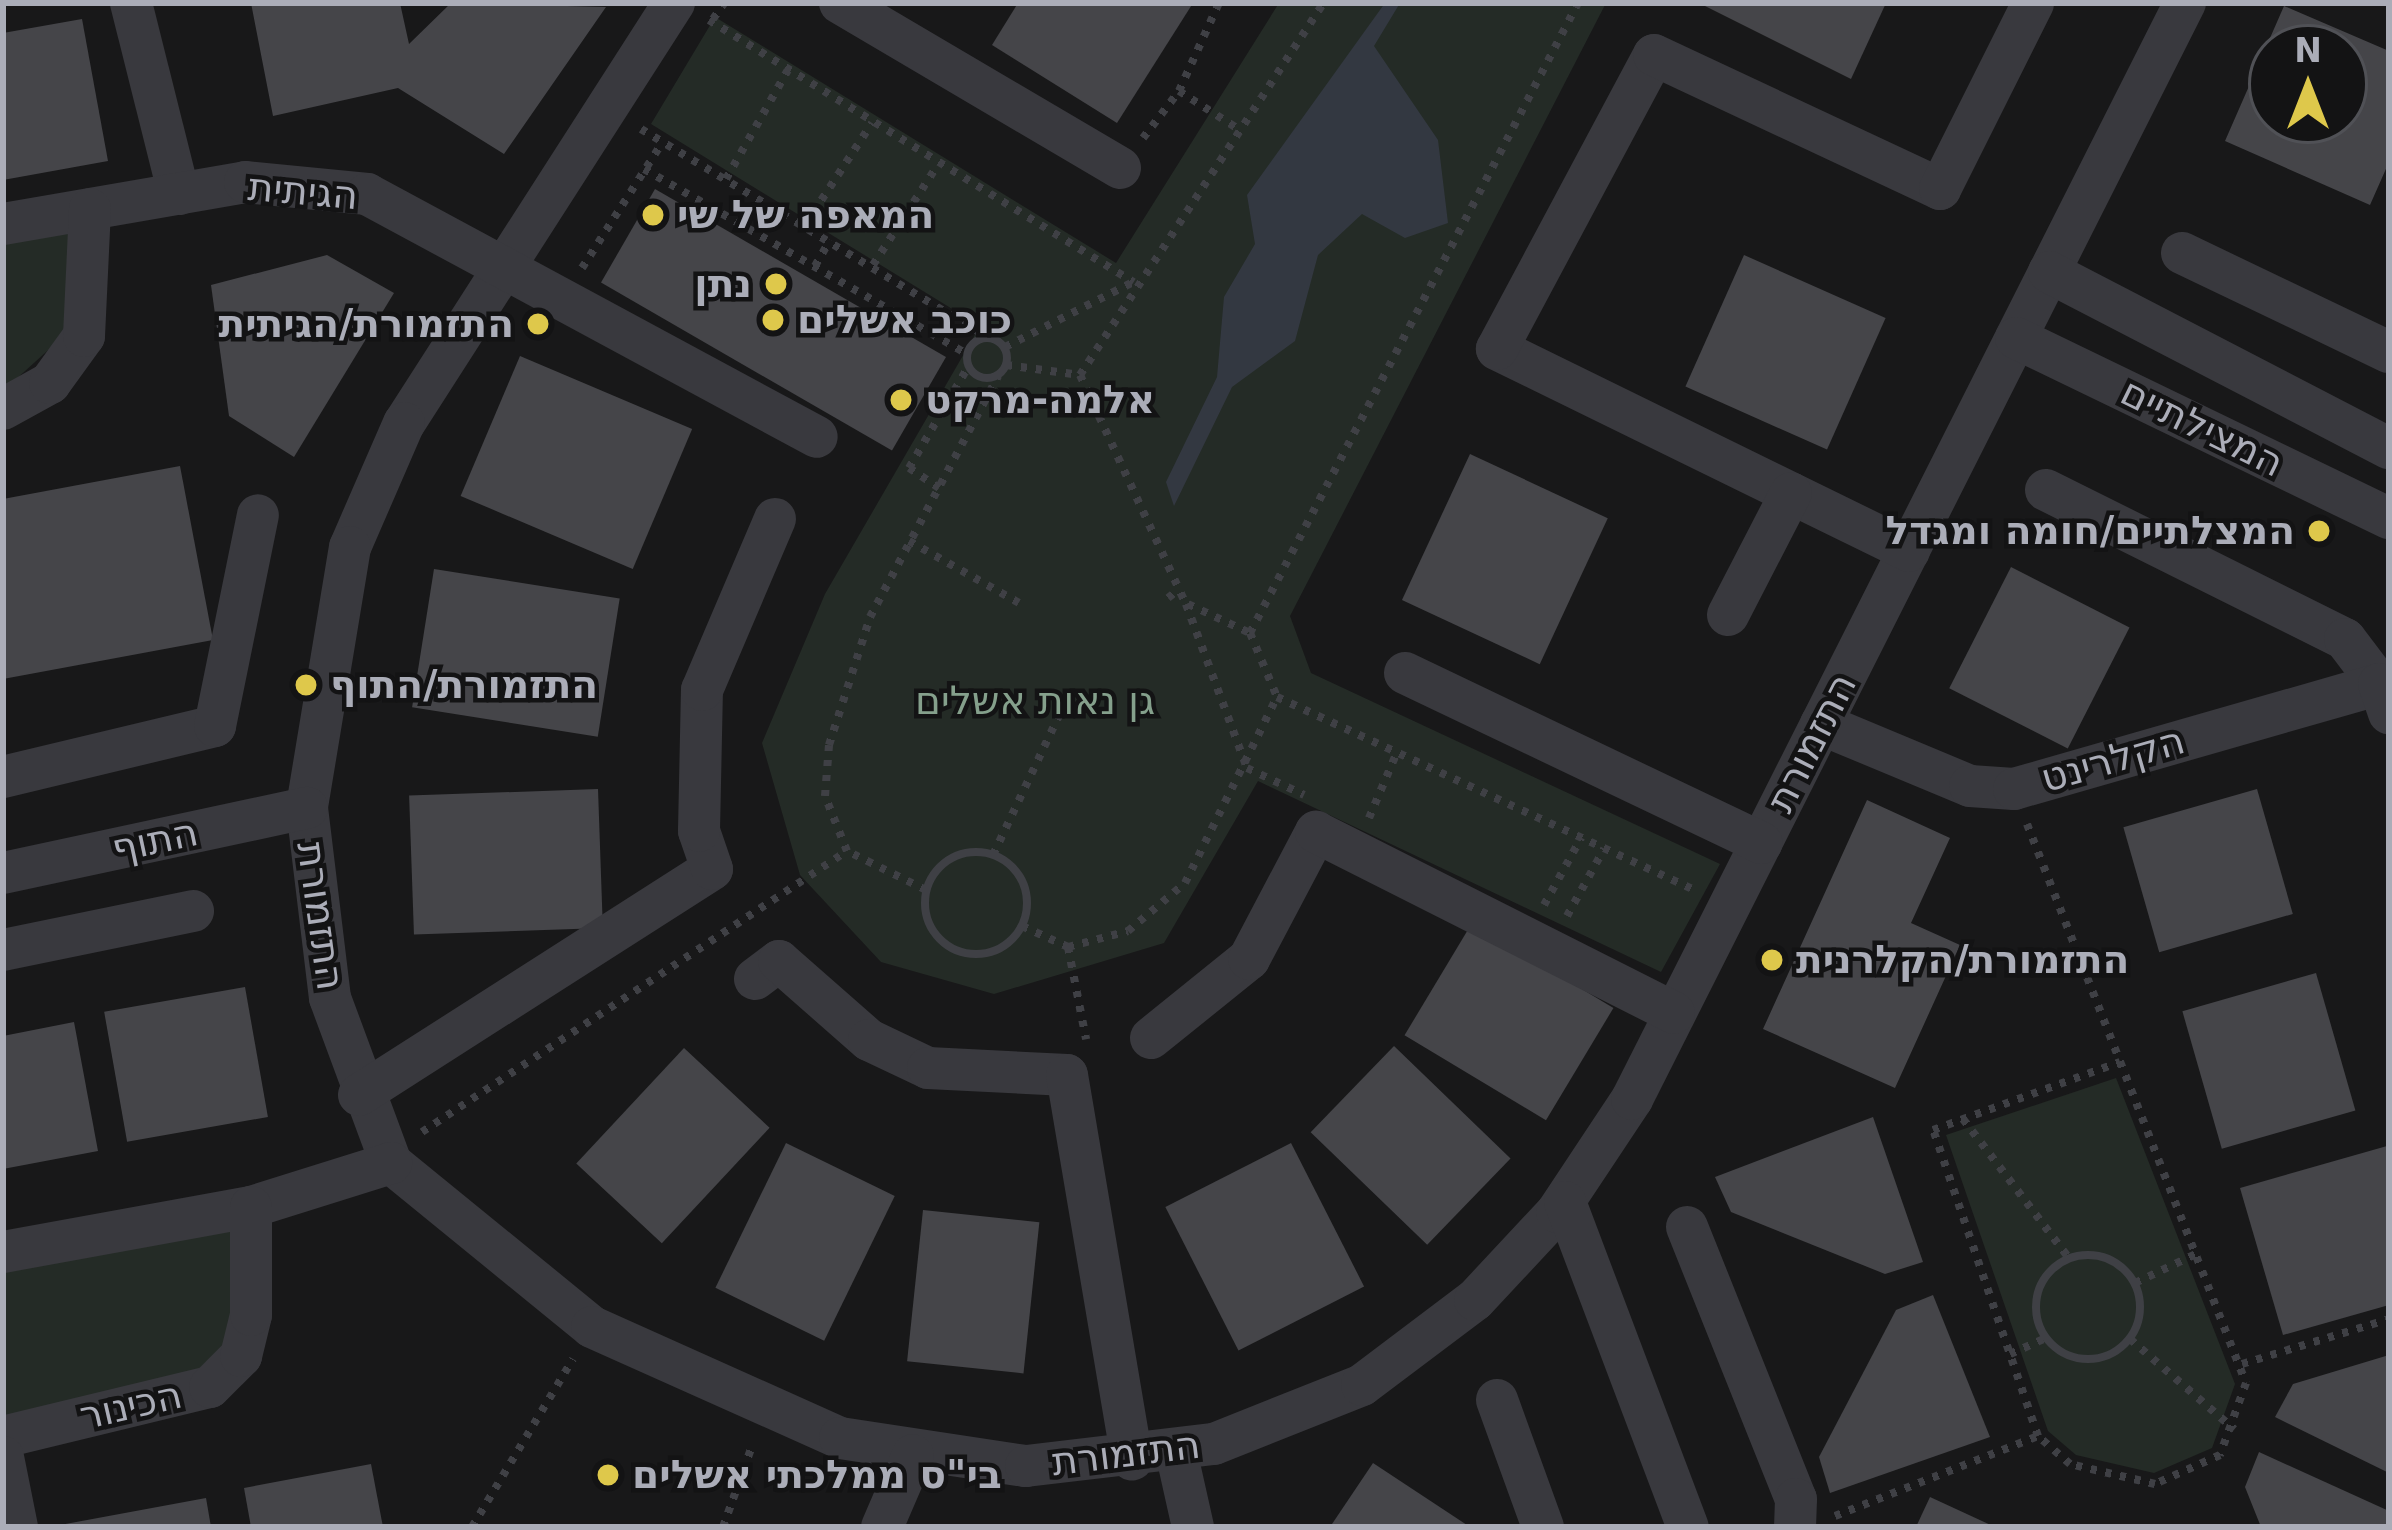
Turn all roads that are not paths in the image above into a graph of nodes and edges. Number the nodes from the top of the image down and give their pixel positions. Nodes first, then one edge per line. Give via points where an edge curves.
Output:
1 (130, 3) edge
2 (840, 3) edge
3 (2033, 3) edge
4 (2185, 3) edge
5 (685, 8) edge
6 (1120, 168) road end
7 (179, 194) junction
8 (90, 209) junction
9 (3, 224) edge
10 (2182, 253) dead end
11 (519, 268) junction
12 (2049, 272) junction
13 (2016, 338) junction
14 (2389, 352) edge
15 (3, 409) edge
16 (817, 437) dead end
17 (2389, 448) edge
18 (2046, 490) dead end
19 (1791, 493) junction
20 (258, 515) dead end
21 (2389, 518) edge
22 (775, 519) dead end
23 (1909, 551) junction
24 (1728, 615) dead end
25 (1405, 673) dead end
26 (2384, 699) edge
27 (1821, 724) junction
28 (3, 777) edge
29 (307, 808) junction
30 (1761, 843) junction
31 (3, 873) edge
32 (193, 911) dead end
33 (3, 950) edge
34 (755, 979) dead end
35 (1674, 1013) junction
36 (1151, 1038) dead end
37 (359, 1095) junction
38 (388, 1160) junction
39 (1565, 1202) junction
40 (250, 1207) junction
41 (1687, 1227) dead end
42 (3, 1252) edge
43 (1497, 1400) dead end
44 (3, 1437) edge
45 (1176, 1451) junction
46 (913, 1455) junction
47 (3, 1457) edge
48 (1132, 1460) junction
49 (1533, 1523) edge
50 (1811, 1523) edge
51 (17, 1527) edge
52 (882, 1527) edge
53 (1193, 1527) edge
54 (1688, 1527) edge

1 - 7 street
2 - 6 street
3 - 19 street via 1940,189 1654,55 1497,349
4 - 12 street, התזמורת
5 - 11 street, התזמורת via 631,123
7 - 8 street, הגיתית
7 - 11 street, הגיתית via 245,182 367,194
8 - 9 street, הגיתית
8 - 15 street via 84,336 50,382
10 - 14 street
11 - 16 street, הגיתית
11 - 29 street, התזמורת via 404,423 350,547
12 - 13 street, התזמורת
12 - 17 street, המצילתיים
13 - 21 street, המצילתיים
13 - 23 street, התזמורת
18 - 26 street via 2345,639
19 - 23 street
19 - 24 street
20 - 28 street via 215,726
22 - 37 street via 702,690 699,831 712,869
23 - 27 street, התזמורת
25 - 30 street
26 - 27 street, הקלרינט via 2014,789 1970,786
27 - 30 street, התזמורת
29 - 31 street, התוף
29 - 37 street, התזמורת via 318,935
30 - 35 street, התזמורת
32 - 33 street
34 - 48 street via 779,961 869,1040 928,1069 1067,1075
35 - 36 street via 1316,832 1249,959
35 - 39 street, התזמורת
37 - 38 street, התזמורת
38 - 40 street
38 - 46 street, התזמורת via 592,1327 765,1407
39 - 45 street, התזמורת via 1475,1300 1362,1384
39 - 54 street
40 - 42 street
40 - 44 street, הכינור via 246,1336 210,1388
41 - 50 street
43 - 49 street
45 - 48 street, התזמורת
45 - 53 street
46 - 48 street, התזמורת via 1026,1466
46 - 52 street
47 - 51 street

